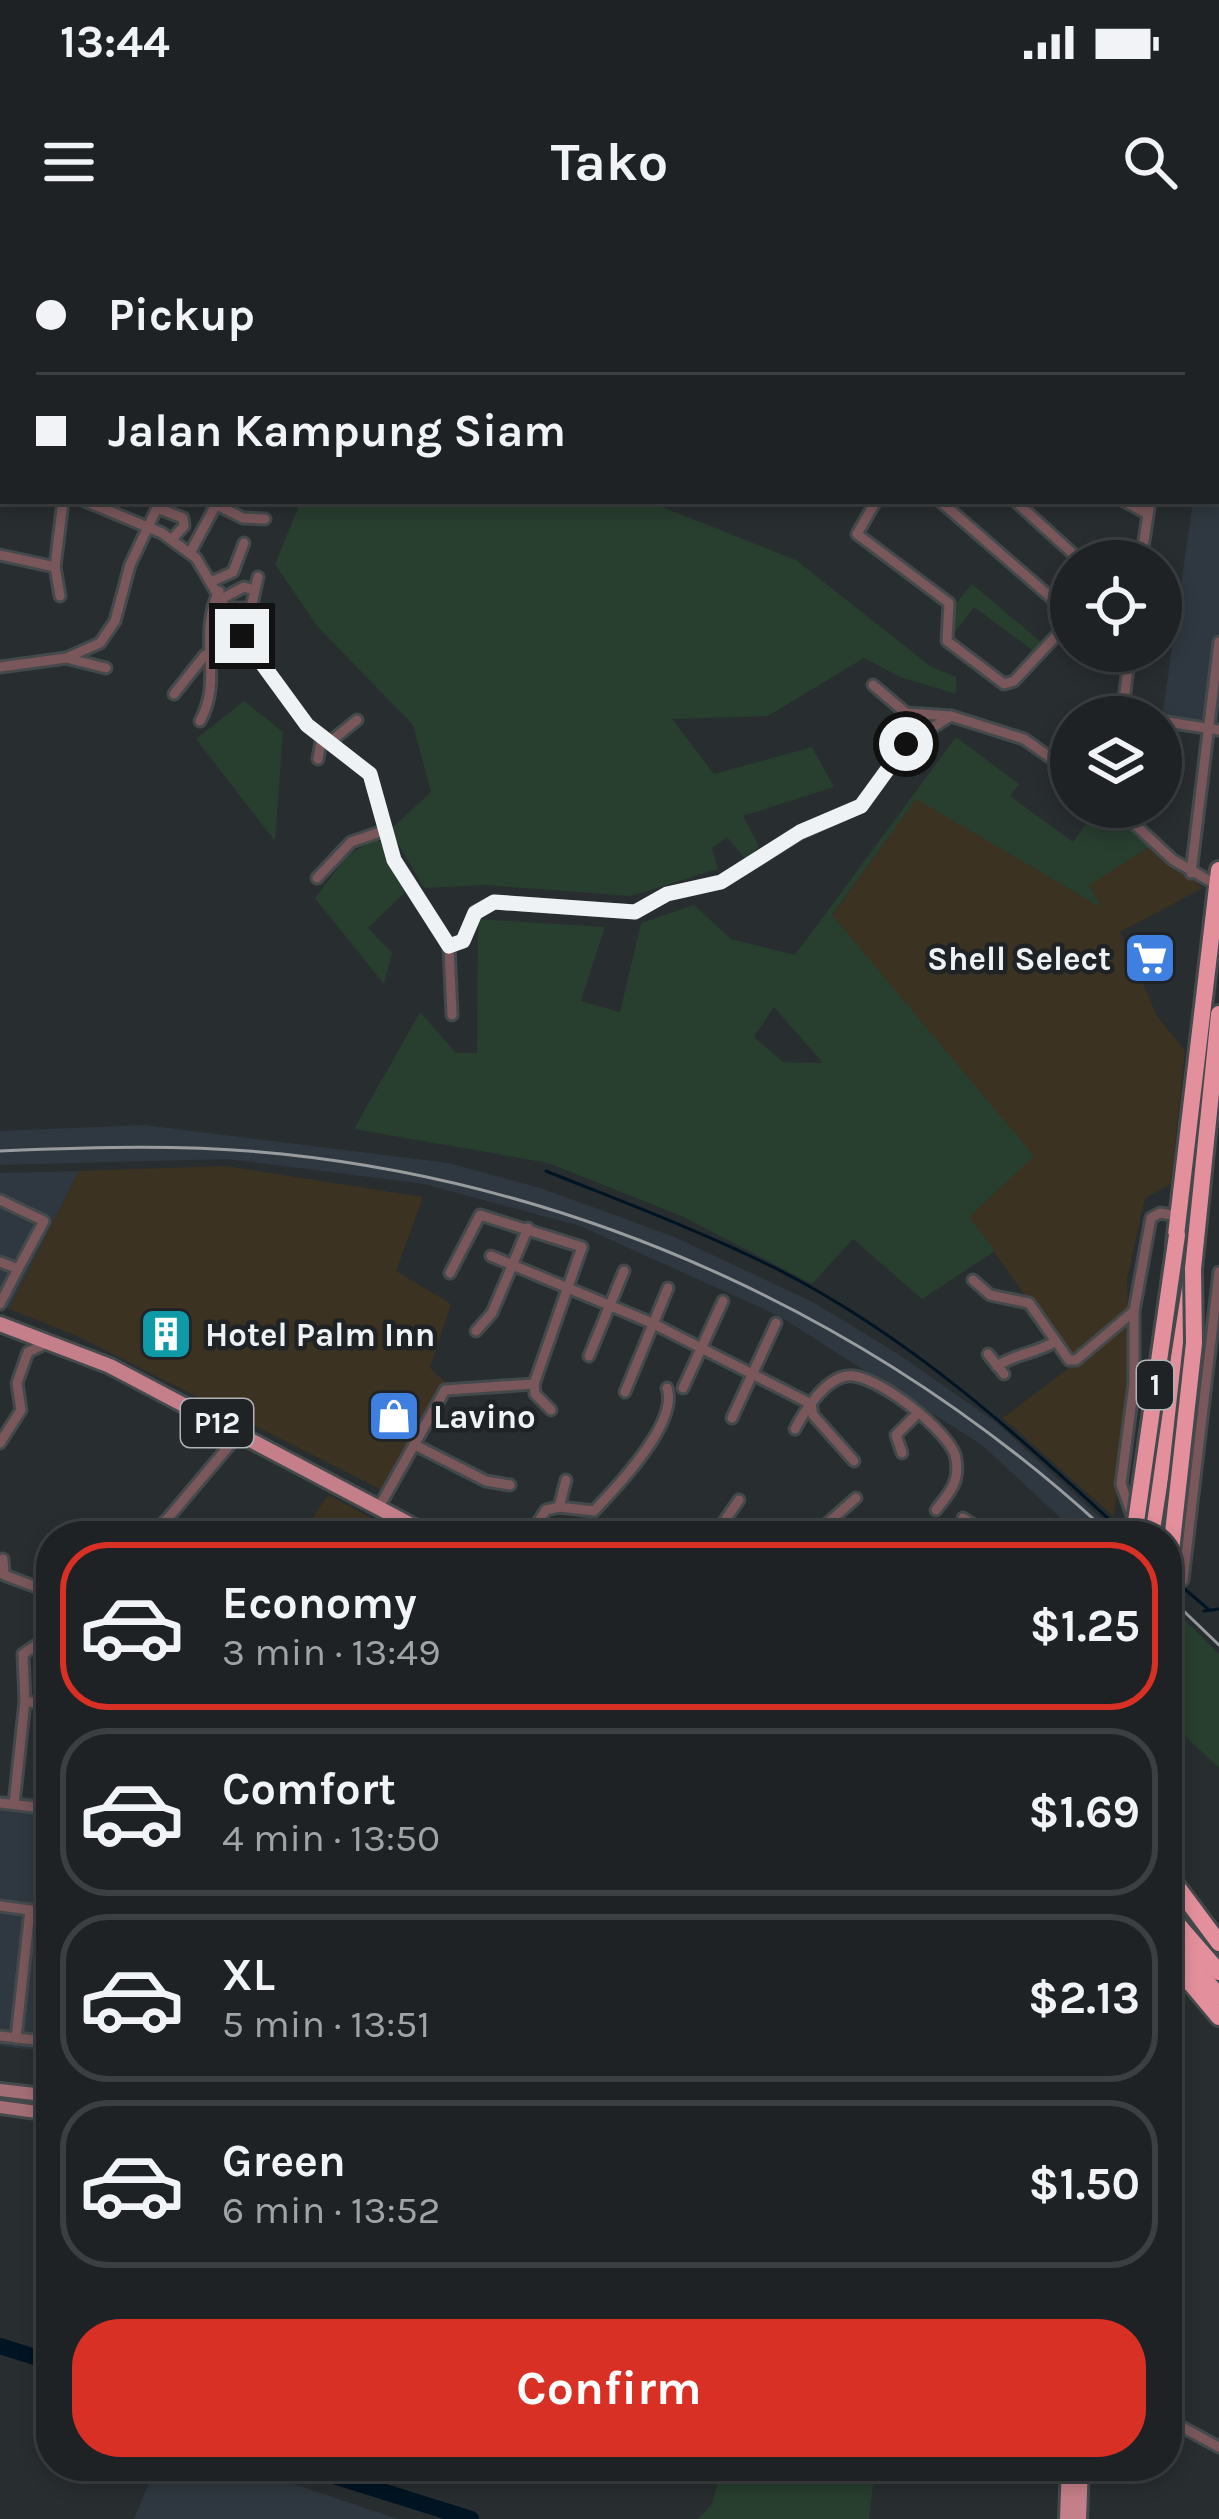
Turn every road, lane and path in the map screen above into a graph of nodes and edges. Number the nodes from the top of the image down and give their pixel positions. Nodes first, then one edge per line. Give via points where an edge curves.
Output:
1 (63, 504) edge
2 (94, 504) edge
3 (213, 504) edge
4 (218, 504) edge
5 (874, 504) edge
6 (943, 504) edge
7 (1018, 504) edge
8 (1130, 504) edge
9 (1150, 504) edge
10 (1148, 514) junction
11 (265, 518) dead end
12 (148, 526) junction
13 (172, 539) junction
14 (1058, 540) edge
15 (1145, 540) edge
16 (244, 543) dead end
17 (190, 553) junction
18 (0, 555) edge
19 (56, 567) junction
20 (258, 577) dead end
21 (254, 590) junction
22 (221, 594) junction
23 (60, 596) dead end
24 (1050, 599) edge
25 (1050, 642) edge
26 (1219, 642) edge
27 (205, 655) junction
28 (66, 658) junction
29 (0, 667) edge
30 (106, 668) dead end
31 (873, 685) dead end
32 (173, 694) dead end
33 (951, 716) junction
34 (357, 720) dead end
35 (200, 722) dead end
36 (1182, 725) edge
37 (1213, 729) edge
38 (326, 738) junction
39 (1050, 758) edge
40 (318, 760) dead end
41 (1140, 828) edge
42 (386, 830) junction
43 (1192, 873) junction
44 (317, 878) dead end
45 (1218, 878) edge
46 (449, 946) junction
47 (1219, 1014) edge
48 (452, 1015) dead end
49 (1216, 1057) edge
50 (0, 1200) edge
51 (1178, 1225) junction
52 (528, 1228) junction
53 (491, 1256) dead end
54 (1194, 1260) junction
55 (0, 1262) edge
56 (512, 1265) junction
57 (18, 1269) junction
58 (624, 1271) dead end
59 (1219, 1272) edge
60 (450, 1273) dead end
61 (973, 1280) dead end
62 (568, 1288) junction
63 (668, 1288) dead end
64 (722, 1301) dead end
65 (1217, 1302) edge
66 (0, 1304) edge
67 (611, 1306) junction
68 (1134, 1311) junction
69 (652, 1323) junction
70 (776, 1323) dead end
71 (0, 1324) edge
72 (476, 1331) dead end
73 (54, 1341) junction
74 (1055, 1341) junction
75 (700, 1347) junction
76 (988, 1354) dead end
77 (589, 1356) dead end
78 (755, 1372) junction
79 (534, 1384) junction
80 (1206, 1384) junction
81 (1219, 1386) edge
82 (667, 1388) dead end
83 (683, 1388) dead end
84 (625, 1392) dead end
85 (811, 1404) junction
86 (551, 1410) dead end
87 (918, 1413) junction
88 (732, 1418) dead end
89 (795, 1429) dead end
90 (239, 1434) junction
91 (0, 1443) edge
92 (415, 1444) junction
93 (902, 1453) dead end
94 (854, 1461) dead end
95 (566, 1480) dead end
96 (510, 1485) dead end
97 (856, 1498) dead end
98 (739, 1500) dead end
99 (379, 1507) junction
100 (559, 1507) junction
101 (937, 1510) dead end
102 (964, 1518) dead end
103 (165, 1521) edge
104 (405, 1521) edge
105 (539, 1521) edge
106 (724, 1521) edge
107 (825, 1521) edge
108 (968, 1521) edge
109 (1126, 1521) edge
110 (1135, 1521) edge
111 (1137, 1521) edge
112 (1151, 1521) edge
113 (1180, 1521) edge
114 (1182, 1552) edge
115 (1186, 1553) junction
116 (3, 1559) edge
117 (1182, 1563) edge
118 (36, 1587) edge
119 (36, 1645) edge
120 (25, 1701) junction
121 (36, 1703) edge
122 (0, 1803) edge
123 (14, 1804) junction
124 (36, 1806) edge
125 (1182, 1905) edge
126 (0, 1906) edge
127 (30, 1910) junction
128 (36, 1911) edge
129 (1182, 1929) edge
130 (1219, 1943) edge
131 (1182, 1953) edge
132 (1219, 1972) edge
133 (1182, 1973) edge
134 (1219, 1996) edge
135 (1219, 2018) edge
136 (0, 2036) edge
137 (16, 2038) junction
138 (36, 2040) edge
139 (0, 2090) edge
140 (36, 2094) edge
141 (0, 2107) edge
142 (36, 2112) edge
143 (1182, 2427) edge
144 (1219, 2446) edge
145 (1068, 2481) edge
146 (1080, 2481) edge
147 (1066, 2519) edge
148 (1079, 2519) edge

1 - 19 street
2 - 12 street
3 - 17 street
4 - 11 street via 243,518
5 - 25 street via 857,533 949,603 947,641 1004,684
6 - 24 street
7 - 14 street
8 - 10 street
9 - 10 street
10 - 15 street
12 - 13 street
12 - 13 street via 157,508 176,514 184,526
12 - 28 street via 107,635
13 - 17 street
16 - 22 street
17 - 22 street
18 - 19 street
19 - 23 street
20 - 21 street
21 - 22 street
21 - 22 street via 251,608
22 - 27 street
22 - 38 street via 242,636 307,725
26 - 37 street
27 - 32 street
27 - 35 street via 210,704
28 - 29 street
28 - 30 street
31 - 33 street via 906,713
33 - 39 street via 1024,740
33 - 46 street via 906,744 861,806 800,832 721,882 667,894 635,912 494,902 479,908 463,941
34 - 38 street
36 - 37 street
37 - 43 street
38 - 40 street
38 - 42 street via 370,774
41 - 43 street
42 - 44 street via 352,842
42 - 46 street via 406,881
43 - 45 street
45 - 51 highway, 1
46 - 48 street
47 - 49 highway, 1
49 - 54 highway, 1
50 - 57 street via 44,1221
51 - 68 street via 1160,1213 1151,1218
51 - 109 highway, bridge via 1150,1346
51 - 110 highway, 1, bridge
52 - 56 street
52 - 60 street via 480,1215
52 - 62 street via 582,1247
53 - 56 street
54 - 112 highway, 1, bridge
54 - 113 highway, bridge
55 - 57 street
56 - 62 street
56 - 72 street
57 - 66 street
58 - 67 street
59 - 65 street
61 - 74 street via 981,1291 1029,1303
62 - 67 street
62 - 79 street
63 - 69 street
64 - 75 street
65 - 80 street
67 - 69 street
67 - 77 street
68 - 74 street via 1076,1360
68 - 111 street via 1135,1384 1121,1484
69 - 75 street
69 - 84 street
70 - 78 street
71 - 73 main road, P12
73 - 90 main road, P12
73 - 91 street via 28,1352 17,1383 21,1410
74 - 76 street via 1034,1355 1017,1353 1000,1370
75 - 78 street
75 - 83 street
78 - 85 street
78 - 88 street
79 - 86 street
79 - 92 street via 453,1385
80 - 81 street
80 - 115 street
82 - 100 street via 664,1415 618,1487 595,1510
85 - 87 street via 852,1374
85 - 89 street
85 - 94 street
87 - 93 street via 896,1435
87 - 101 street via 956,1453 957,1481
90 - 99 main road, P12
90 - 103 street
92 - 96 street
92 - 99 street
95 - 100 street
97 - 107 street
98 - 106 street
99 - 104 main road, P12
100 - 105 street
102 - 108 street
114 - 115 street
115 - 117 street
116 - 118 street via 4,1575
119 - 120 street via 23,1654
120 - 121 street
120 - 123 street
122 - 123 street
123 - 124 street
125 - 130 highway
126 - 127 street
127 - 128 street
127 - 137 street
129 - 132 highway
131 - 134 highway
133 - 135 highway
136 - 137 street
137 - 138 street
139 - 140 street
141 - 142 street
143 - 144 street
145 - 147 main road
146 - 148 main road

